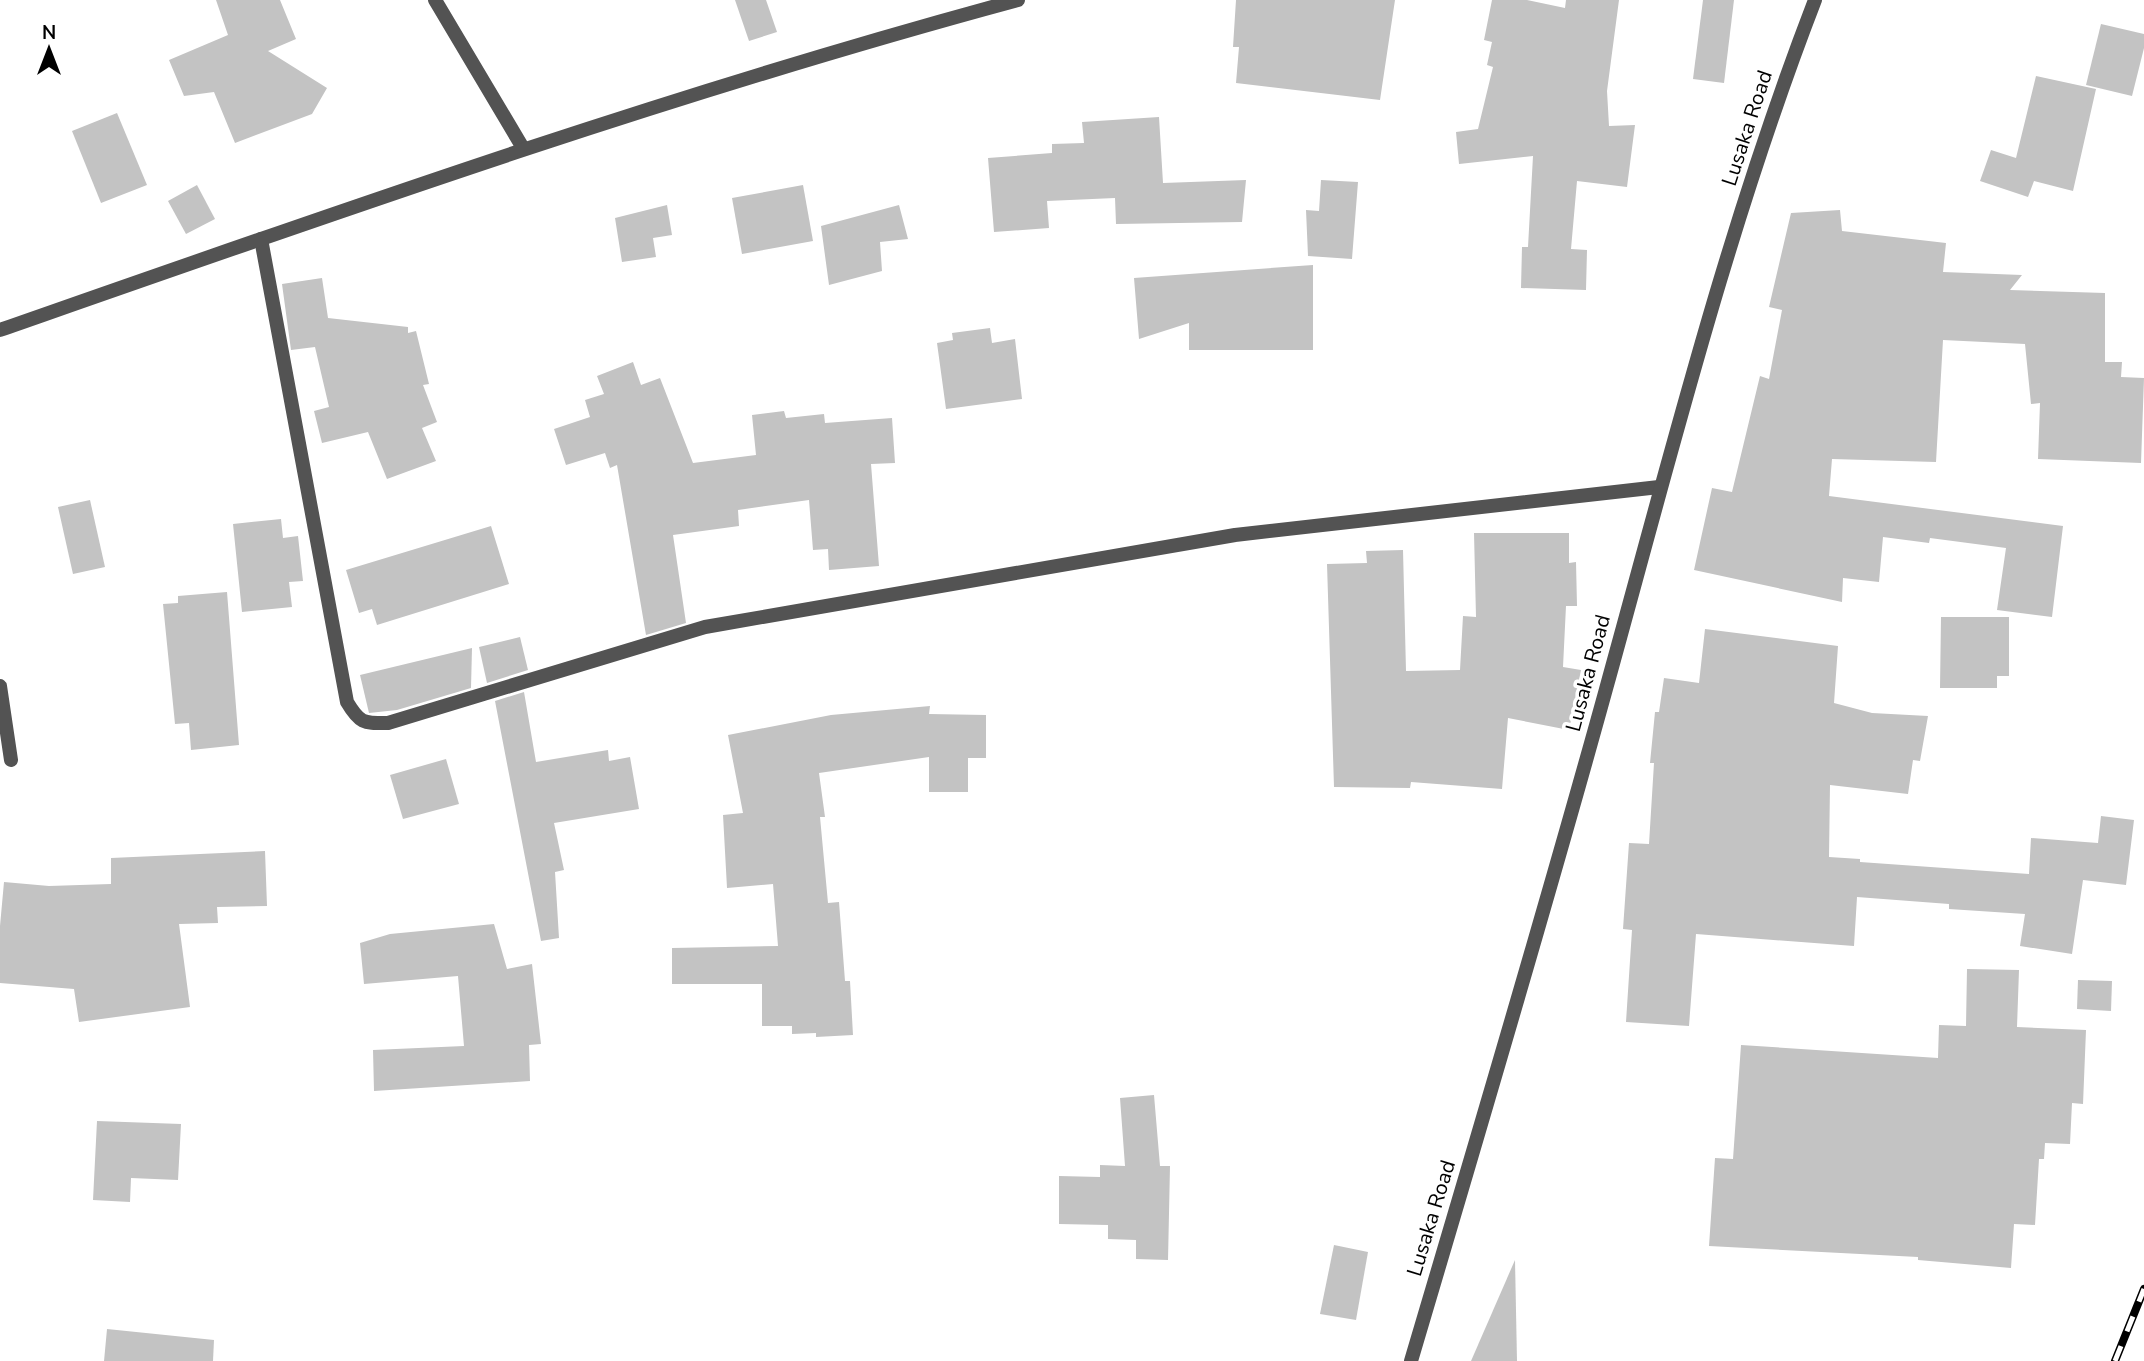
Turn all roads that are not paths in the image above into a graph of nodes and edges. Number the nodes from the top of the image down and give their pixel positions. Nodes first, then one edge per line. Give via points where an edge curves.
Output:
1 (435, 0) edge
2 (1018, 0) edge
3 (1815, 0) edge
4 (523, 148) junction
5 (261, 239) junction
6 (0, 330) edge
7 (1659, 487) junction
8 (0, 686) edge
9 (11, 760) dead end
10 (1411, 1361) edge

1 - 4 street
2 - 4 street via 861,43
3 - 7 street, Lusaka Road via 1711,305
4 - 5 street
5 - 6 street
5 - 7 street via 347,702 357,718 367,723 388,723 705,626 1235,535
7 - 10 street, Lusaka Road via 1595,727
8 - 9 street

